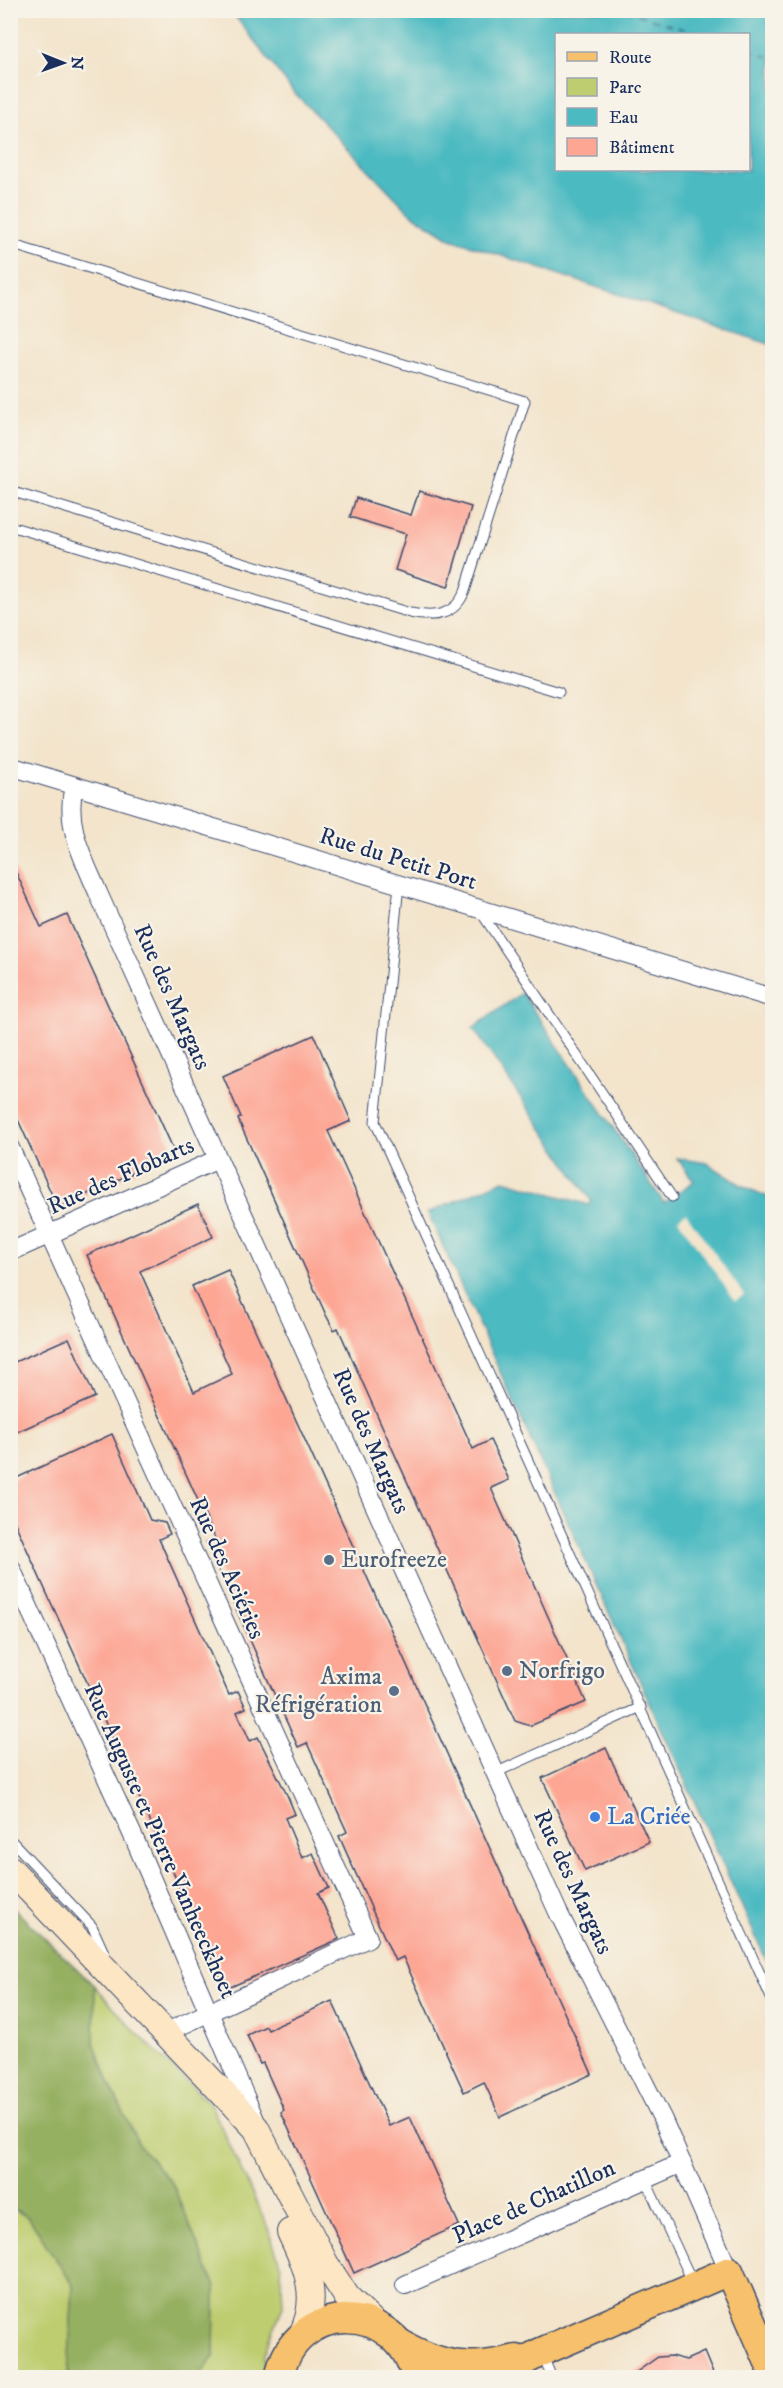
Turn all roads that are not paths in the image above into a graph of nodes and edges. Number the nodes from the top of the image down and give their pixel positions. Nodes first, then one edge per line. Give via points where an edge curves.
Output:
1 (10, 244) edge
2 (10, 491) edge
3 (10, 526) edge
4 (559, 692) dead end
5 (10, 766) edge
6 (74, 786) junction
7 (399, 885) junction
8 (479, 909) junction
9 (772, 998) edge
10 (10, 1148) edge
11 (218, 1158) junction
12 (672, 1197) dead end
13 (50, 1234) junction
14 (10, 1252) edge
15 (10, 1566) edge
16 (641, 1707) junction
17 (495, 1773) junction
18 (10, 1839) edge
19 (10, 1869) edge
20 (113, 1976) junction
21 (772, 2000) edge
22 (210, 2011) junction
23 (167, 2032) junction
24 (210, 2077) junction
25 (262, 2138) junction
26 (682, 2163) junction
27 (645, 2179) junction
28 (729, 2271) junction
29 (405, 2284) dead end
30 (693, 2285) junction
31 (376, 2325) junction
32 (302, 2336) junction
33 (401, 2344) junction
34 (541, 2352) junction
35 (772, 2369) edge
36 (279, 2374) edge
37 (416, 2378) edge
38 (494, 2378) edge
39 (552, 2378) edge

1 - 2 lane via 525,401 465,591 453,609 438,615 410,612
3 - 4 lane
5 - 6 street, Rue du Petit Port
6 - 7 street, Rue du Petit Port
6 - 11 street, Rue des Margats via 70,814 79,846
7 - 8 street, Rue du Petit Port
7 - 16 lane via 375,1122
8 - 9 street, Rue du Petit Port
8 - 12 lane
10 - 13 street, Rue des Aciéries
11 - 13 street, Rue des Flobarts
11 - 17 street, Rue des Margats
13 - 14 street, Rue des Flobarts
13 - 22 street, Rue des Aciéries via 368,1938
15 - 22 street, Rue Auguste et Pierre Vanheeckhoet
16 - 17 lane
16 - 21 lane
17 - 26 street, Rue des Margats via 558,1912
18 - 20 lane via 92,1926
19 - 20 street
20 - 23 street
22 - 23 street, Rue des Aciéries
22 - 25 street, Rue Auguste et Pierre Vanheeckhoet
23 - 24 street
24 - 25 street
24 - 32 street via 238,2121 309,2276 311,2309
25 - 31 street via 325,2263 347,2297
26 - 27 street, Place de Chatillon
26 - 28 street, Rue des Margats
27 - 29 street, Place de Chatillon
27 - 30 lane
28 - 30 main road
28 - 35 main road
30 - 34 main road
31 - 32 main road via 354,2319 336,2320
31 - 33 main road
32 - 36 main road via 288,2353
33 - 34 main road via 434,2362 456,2366 487,2365
33 - 37 main road
34 - 38 main road
34 - 39 lane

